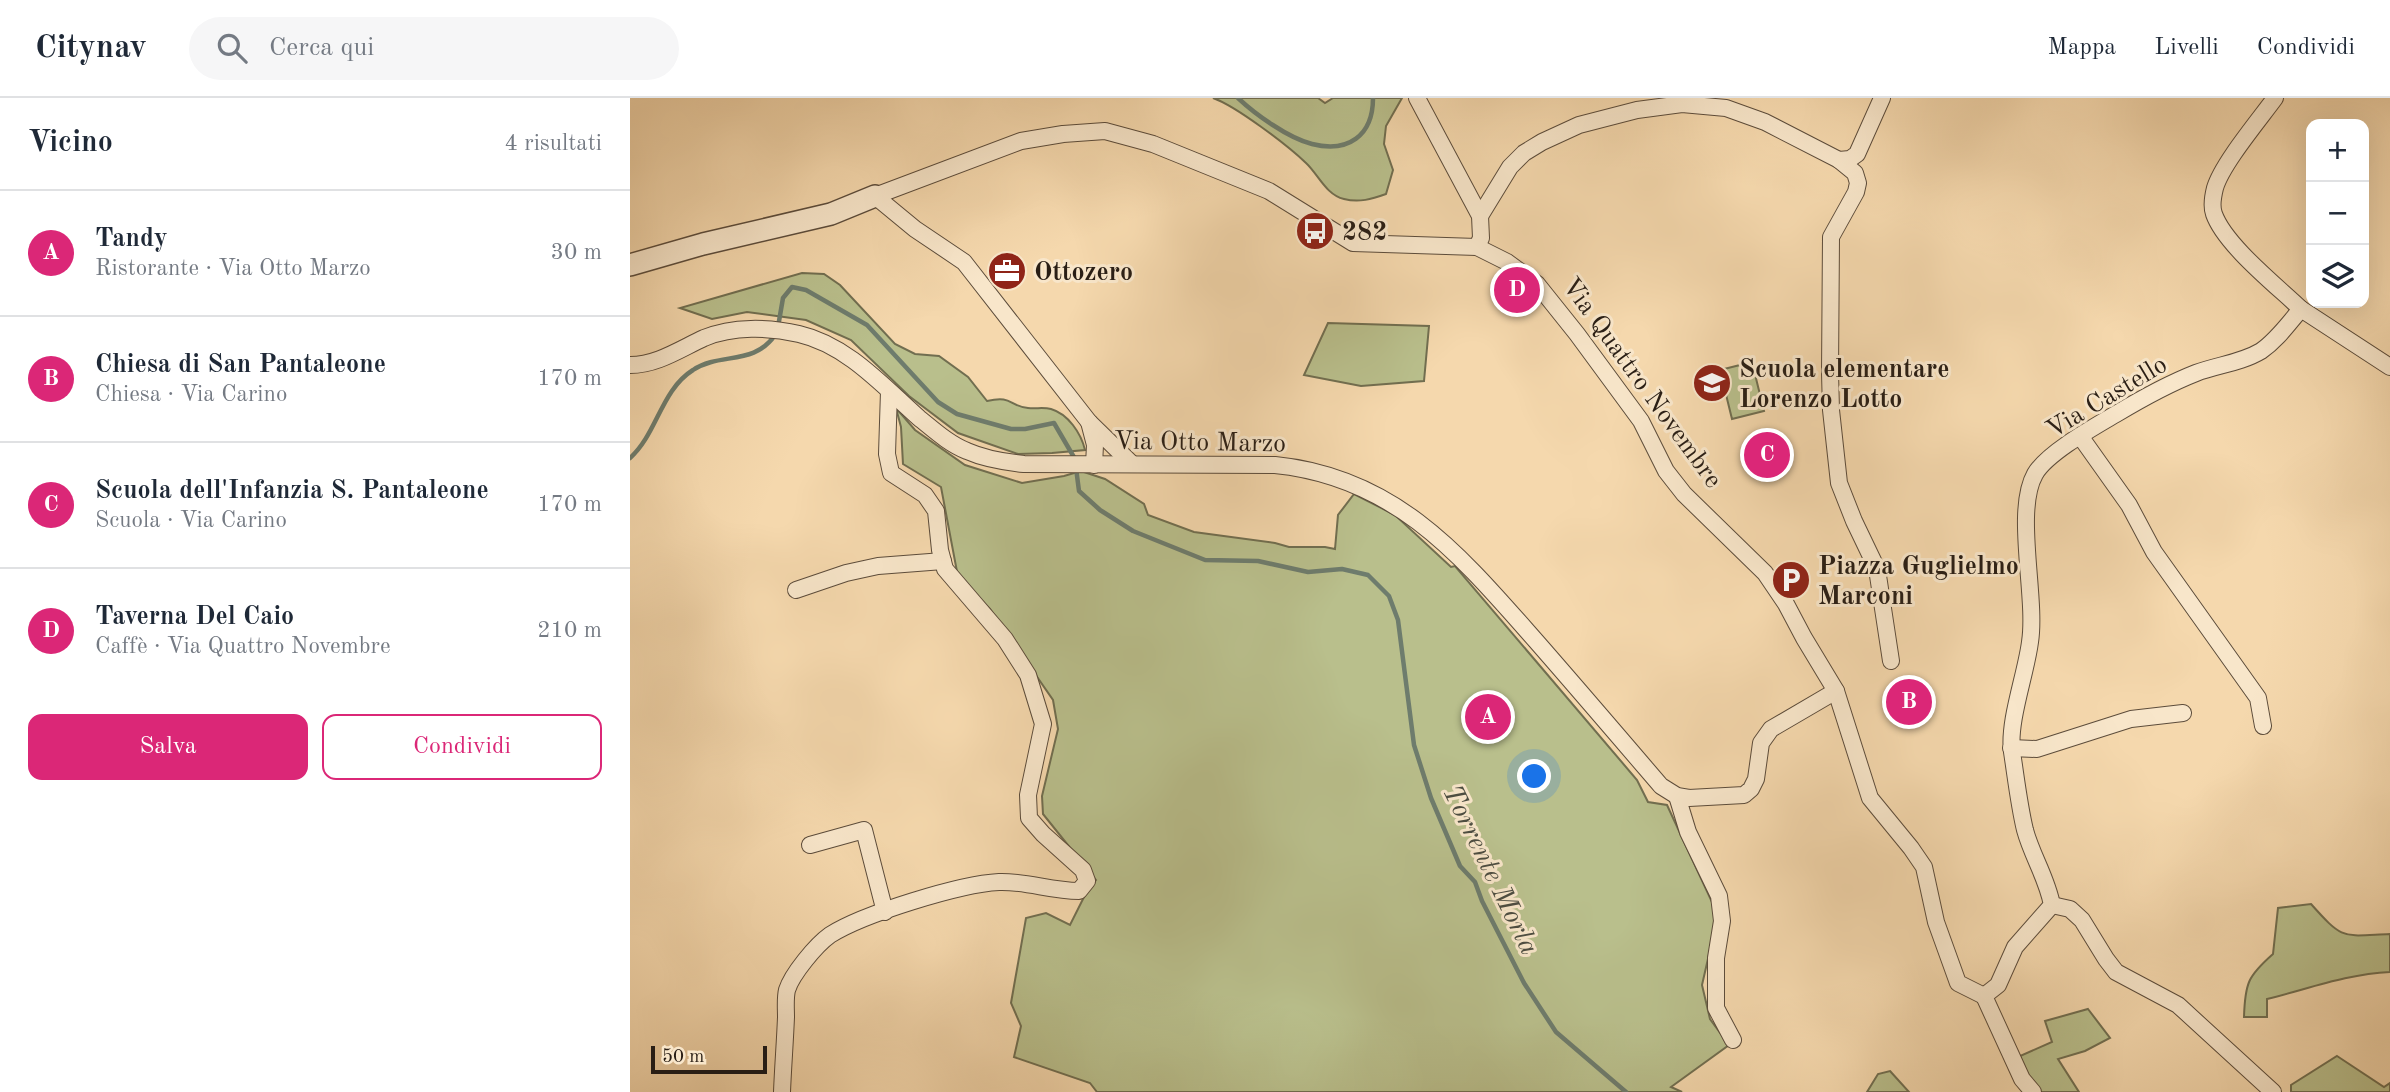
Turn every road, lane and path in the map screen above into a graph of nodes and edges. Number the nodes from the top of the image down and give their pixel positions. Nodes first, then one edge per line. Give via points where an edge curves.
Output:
1 (1417, 98) edge
2 (1882, 98) edge
3 (2275, 98) edge
4 (1839, 160) junction
5 (875, 196) junction
6 (1480, 216) junction
7 (1477, 247) junction
8 (630, 265) edge
9 (2301, 309) junction
10 (630, 365) edge
11 (2390, 367) edge
12 (889, 391) junction
13 (1089, 422) junction
14 (2080, 436) junction
15 (1132, 464) junction
16 (1092, 465) junction
17 (943, 561) junction
18 (796, 590) dead end
19 (1891, 661) dead end
20 (1836, 691) junction
21 (2183, 713) dead end
22 (2263, 726) dead end
23 (2011, 748) junction
24 (1677, 796) junction
25 (810, 845) dead end
26 (2053, 905) junction
27 (885, 912) junction
28 (1984, 996) junction
29 (1733, 1040) dead end
30 (782, 1092) edge
31 (2032, 1092) edge
32 (2273, 1092) edge

1 - 6 street
2 - 4 street via 1857,154
3 - 9 street via 2221,175 2213,212 2221,230
4 - 6 street via 1765,122 1726,108 1682,104 1636,110 1579,125 1524,153
4 - 19 street via 1855,173 1858,183 1831,237 1830,373 1839,483 1877,569
5 - 7 street, Via Quattro Novembre via 1021,141 1104,131 1153,144 1269,191 1353,243
5 - 8 street, Via Quattro Novembre via 831,214
5 - 13 street via 964,262
6 - 7 street
7 - 20 street, Via Quattro Novembre via 1507,262 1536,285 1577,334 1642,421 1666,471 1765,573
9 - 11 street
9 - 14 street, Via Castello via 2273,342 2258,352 2166,386
10 - 12 street, Via Otto Marzo via 652,362 734,330 767,329 829,345
12 - 16 street, Via Otto Marzo via 965,451 996,461
12 - 17 street via 887,454 891,473 925,495 936,511
13 - 15 street
13 - 16 street via 1095,445
14 - 22 street via 2129,505 2154,552 2258,698
14 - 23 street, Via Castello via 2048,460 2029,488 2031,640
15 - 16 street, Via Otto Marzo
15 - 24 street, Via Otto Marzo via 1299,467 1371,491 1396,506 1470,566 1661,786
17 - 18 street via 878,566
17 - 27 street via 1028,675 1043,724 1028,795 1029,818 1083,870 1087,881 1079,891 996,882
20 - 24 street via 1771,729 1761,743 1756,779 1744,794
20 - 28 street, Via Quattro Novembre via 1870,798 1924,867 1958,983
21 - 23 street via 2131,719 2037,749
23 - 26 street, Via Castello via 2026,832
24 - 29 street via 1688,832 1719,896 1722,921 1714,980 1716,1009
25 - 27 street via 864,830
26 - 28 street via 2015,947 1998,985
26 - 32 street via 2070,909 2082,919 2116,972 2178,1005
27 - 30 street via 829,936 797,972 787,990
28 - 31 street

